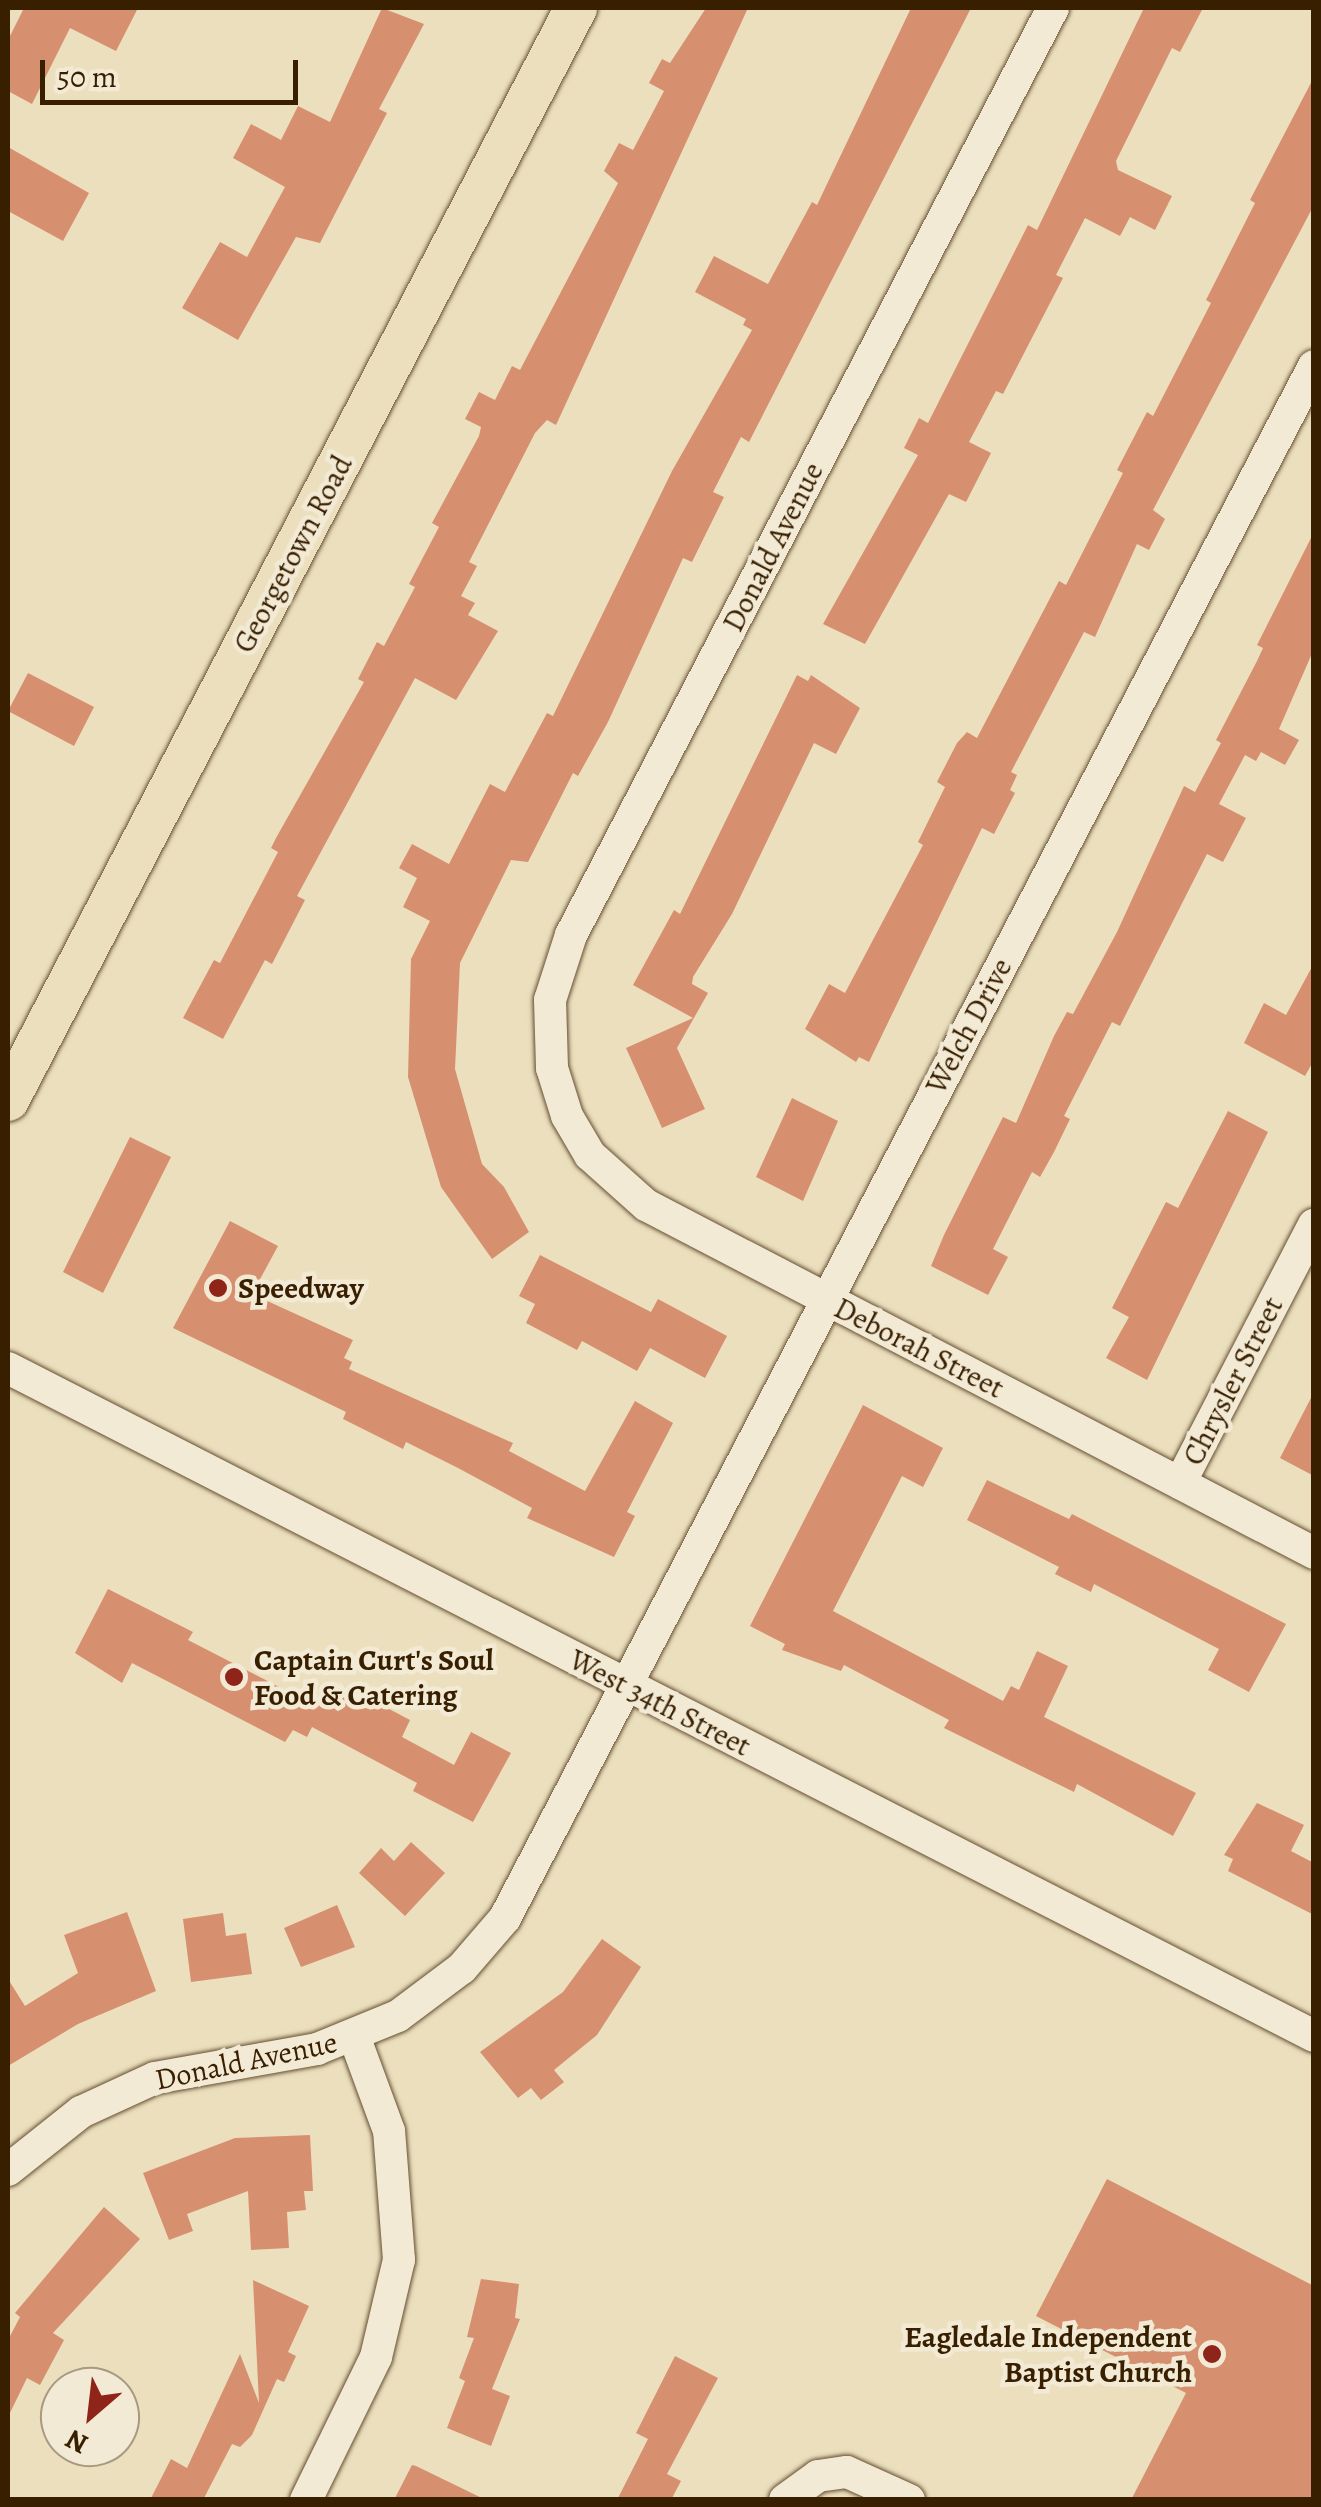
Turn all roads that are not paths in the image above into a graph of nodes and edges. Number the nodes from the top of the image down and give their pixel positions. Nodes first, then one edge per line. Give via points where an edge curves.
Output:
1 (576, 8) edge
2 (1053, 8) edge
3 (1314, 366) edge
4 (8, 1100) edge
5 (562, 1100) joint
6 (1314, 1225) edge
7 (826, 1300) junction
8 (8, 1368) edge
9 (1180, 1483) junction
10 (1314, 1553) edge
11 (626, 1686) junction
12 (354, 2036) junction
13 (1314, 2036) edge
14 (8, 2170) edge
15 (306, 2500) edge
16 (785, 2500) edge
17 (909, 2500) edge

1 - 4 main road, Georgetown Road
2 - 5 street, Donald Avenue via 565,949 548,1035
3 - 7 street, Welch Drive
5 - 7 street, Deborah Street via 590,1154 634,1196
6 - 9 street, Chrysler Street
7 - 9 street, Deborah Street
7 - 11 street, Welch Drive
8 - 11 street, West 34th Street
9 - 10 street, Deborah Street
11 - 12 street, Donald Avenue via 531,1876 495,1932 437,1989
11 - 13 street, West 34th Street
12 - 14 street, Donald Avenue via 155,2078 81,2112
12 - 15 street via 389,2132 399,2260 376,2357
16 - 17 street via 818,2476 855,2473

